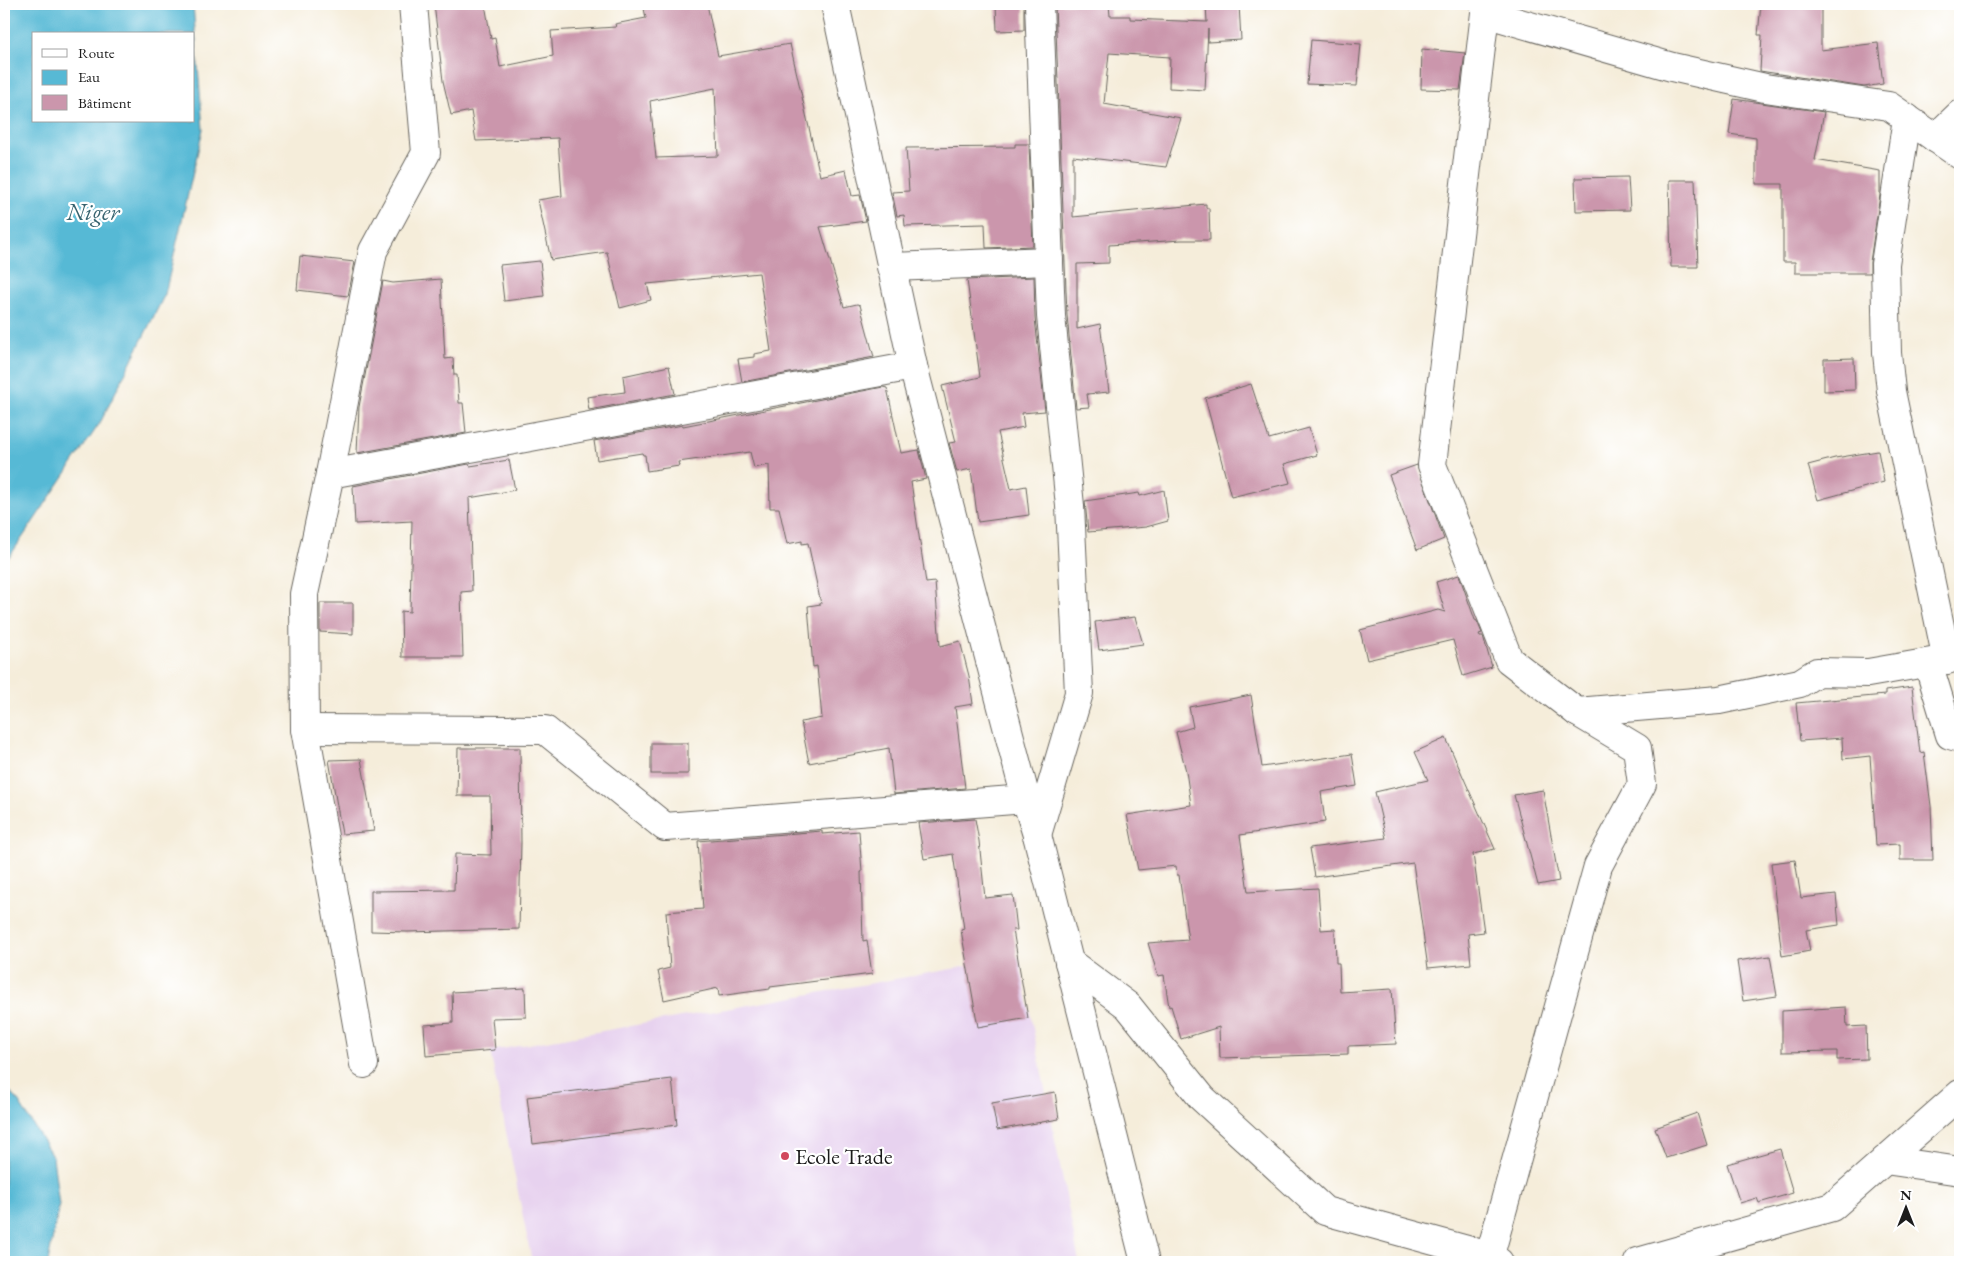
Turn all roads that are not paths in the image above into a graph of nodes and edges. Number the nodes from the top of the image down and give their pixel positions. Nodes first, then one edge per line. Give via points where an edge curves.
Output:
1 (413, 4) edge
2 (835, 4) edge
3 (1040, 4) edge
4 (1486, 9) edge
5 (1960, 114) edge
6 (1907, 118) junction
7 (1935, 138) junction
8 (1960, 155) edge
9 (1049, 261) junction
10 (891, 267) junction
11 (913, 366) junction
12 (330, 474) junction
13 (1945, 660) edge
14 (1577, 712) junction
15 (305, 729) junction
16 (1960, 738) edge
17 (1026, 799) junction
18 (1037, 834) junction
19 (1069, 962) junction
20 (364, 1064) dead end
21 (1960, 1094) edge
22 (1885, 1160) junction
23 (1960, 1171) edge
24 (1492, 1260) edge
25 (1145, 1262) edge
26 (1638, 1262) edge

1 - 12 street via 426,152 373,251
2 - 10 street
3 - 9 street
4 - 6 street via 1682,69 1765,88 1889,106
4 - 14 street via 1432,466 1509,660
5 - 7 street
6 - 7 street
6 - 13 street via 1885,264 1887,353 1891,391
7 - 8 street
9 - 10 street
9 - 18 street via 1051,316 1070,506 1079,693
10 - 11 street
11 - 12 street
11 - 17 street
12 - 15 street via 304,594
13 - 14 street via 1868,673 1817,672 1800,684 1719,700
13 - 16 street via 1950,735
14 - 24 street via 1637,748 1642,784 1598,866
15 - 17 street via 545,730 665,827
15 - 20 street
17 - 18 street
18 - 19 street
19 - 24 street via 1128,1006 1202,1098 1326,1211
19 - 25 street
21 - 22 street
22 - 23 street
22 - 26 street via 1832,1207

